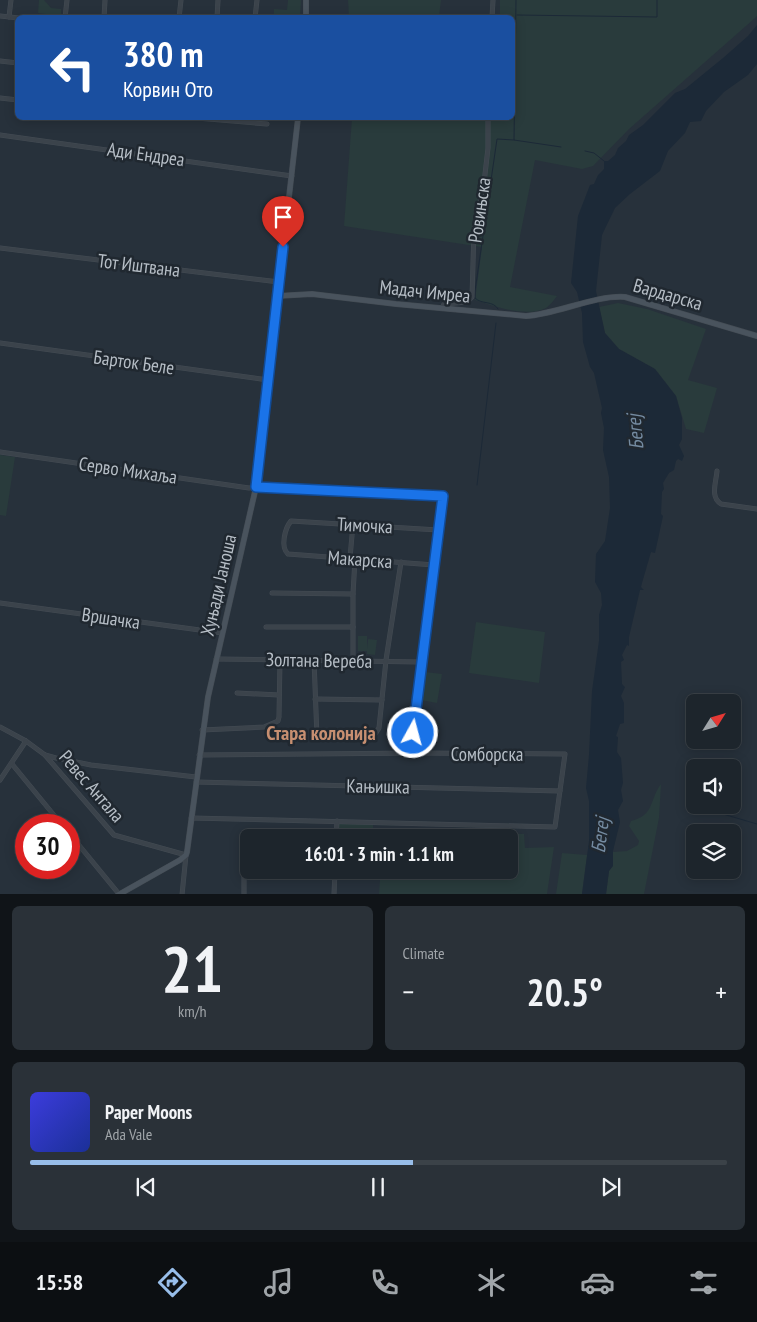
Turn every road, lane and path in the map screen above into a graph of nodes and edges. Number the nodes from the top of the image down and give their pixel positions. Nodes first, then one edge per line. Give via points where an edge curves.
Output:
1 (11, 0) edge
2 (67, 0) edge
3 (106, 0) edge
4 (181, 0) edge
5 (218, 0) edge
6 (257, 0) edge
7 (306, 0) edge
8 (493, 0) edge
9 (65, 15) edge
10 (104, 15) edge
11 (179, 15) edge
12 (217, 15) edge
13 (255, 15) edge
14 (306, 15) edge
15 (492, 15) edge
16 (0, 16) edge
17 (9, 17) junction
18 (15, 18) edge
19 (0, 61) edge
20 (15, 63) edge
21 (0, 98) edge
22 (15, 100) edge
23 (227, 120) edge
24 (298, 120) edge
25 (488, 120) edge
26 (267, 124) dead end
27 (0, 134) edge
28 (292, 176) junction
29 (0, 248) edge
30 (279, 282) junction
31 (277, 296) junction
32 (570, 307) joint
33 (442, 308) junction
34 (757, 336) edge
35 (0, 343) edge
36 (268, 380) junction
37 (0, 452) edge
38 (717, 471) dead end
39 (256, 487) junction
40 (757, 509) edge
41 (353, 524) junction
42 (438, 530) junction
43 (286, 553) joint
44 (353, 559) junction
45 (401, 562) junction
46 (434, 564) junction
47 (272, 593) dead end
48 (353, 594) junction
49 (0, 603) edge
50 (266, 627) dead end
51 (353, 627) junction
52 (222, 633) junction
53 (216, 659) junction
54 (280, 659) junction
55 (314, 660) junction
56 (352, 660) junction
57 (386, 660) junction
58 (422, 662) junction
59 (237, 693) dead end
60 (280, 695) junction
61 (315, 699) junction
62 (382, 700) junction
63 (0, 727) edge
64 (202, 730) junction
65 (26, 741) junction
66 (418, 753) junction
67 (45, 755) junction
68 (199, 755) junction
69 (12, 764) junction
70 (196, 779) junction
71 (0, 780) edge
72 (560, 791) junction
73 (53, 814) edge
74 (191, 818) junction
75 (337, 822) junction
76 (337, 829) edge
77 (80, 846) edge
78 (186, 855) junction
79 (244, 879) edge
80 (335, 879) edge
81 (119, 894) edge
82 (182, 894) edge
83 (244, 894) edge
84 (334, 894) edge

1 - 17 street
2 - 9 street
3 - 10 street
4 - 11 street
5 - 12 street
6 - 13 street
7 - 14 street
8 - 15 street
16 - 17 street
17 - 18 street
19 - 20 street
21 - 22 street
23 - 26 street
24 - 28 street, Хуњади Јаноша
25 - 33 street, Ровињска via 484,183 474,230 472,296 467,302 448,303
27 - 28 street, Ади Ендреа
28 - 30 street, Хуњади Јаноша
29 - 30 street, Тот Иштвана
30 - 31 street, Хуњади Јаноша
31 - 33 street, Мадач Имреа via 312,294
31 - 36 street, Хуњади Јаноша
32 - 33 street, Мадач Имреа via 526,316
32 - 34 street, Вардарска via 618,296 631,298
35 - 36 street, Барток Беле
36 - 39 street, Хуњади Јаноша
37 - 39 street, Серво Михаља
38 - 40 street via 714,496 717,501
39 - 42 street, Серво Михаља via 443,496
39 - 52 street, Хуњади Јаноша
41 - 42 street, Тимочка
41 - 43 street, Тимочка via 291,521 283,547
41 - 44 street
42 - 46 street
43 - 44 street, Макарска
44 - 45 street, Макарска
44 - 48 street
45 - 46 street, Макарска
45 - 57 street
46 - 58 street
47 - 48 street
48 - 51 street
49 - 52 street, Вршачка
50 - 51 street
51 - 56 street
52 - 53 street, Хуњади Јаноша
53 - 54 street, Золтана Вереба
53 - 64 street, Хуњади Јаноша
54 - 55 street, Золтана Вереба
54 - 60 street
55 - 56 street, Золтана Вереба
55 - 61 street
56 - 57 street, Золтана Вереба
57 - 58 street, Золтана Вереба
57 - 62 street
58 - 66 street via 413,733
59 - 60 street
60 - 64 street via 278,721 264,727
61 - 62 street
61 - 62 street via 317,737 375,734 379,728
63 - 65 street
64 - 68 street, Хуњади Јаноша
65 - 67 street
65 - 69 street
66 - 68 street, Сомборска
66 - 72 street, Сомборска via 565,754
67 - 70 street, Кањишка via 91,765
67 - 78 street, Ревес Антала via 114,835
68 - 70 street, Хуњади Јаноша
69 - 71 street
69 - 73 street
70 - 72 street, Кањишка
70 - 74 street, Хуњади Јаноша
72 - 75 street via 555,827
74 - 75 street
74 - 78 street, Хуњади Јаноша
75 - 76 street
77 - 81 street
78 - 81 street
78 - 82 street, Хуњади Јаноша
79 - 83 street
80 - 84 street

